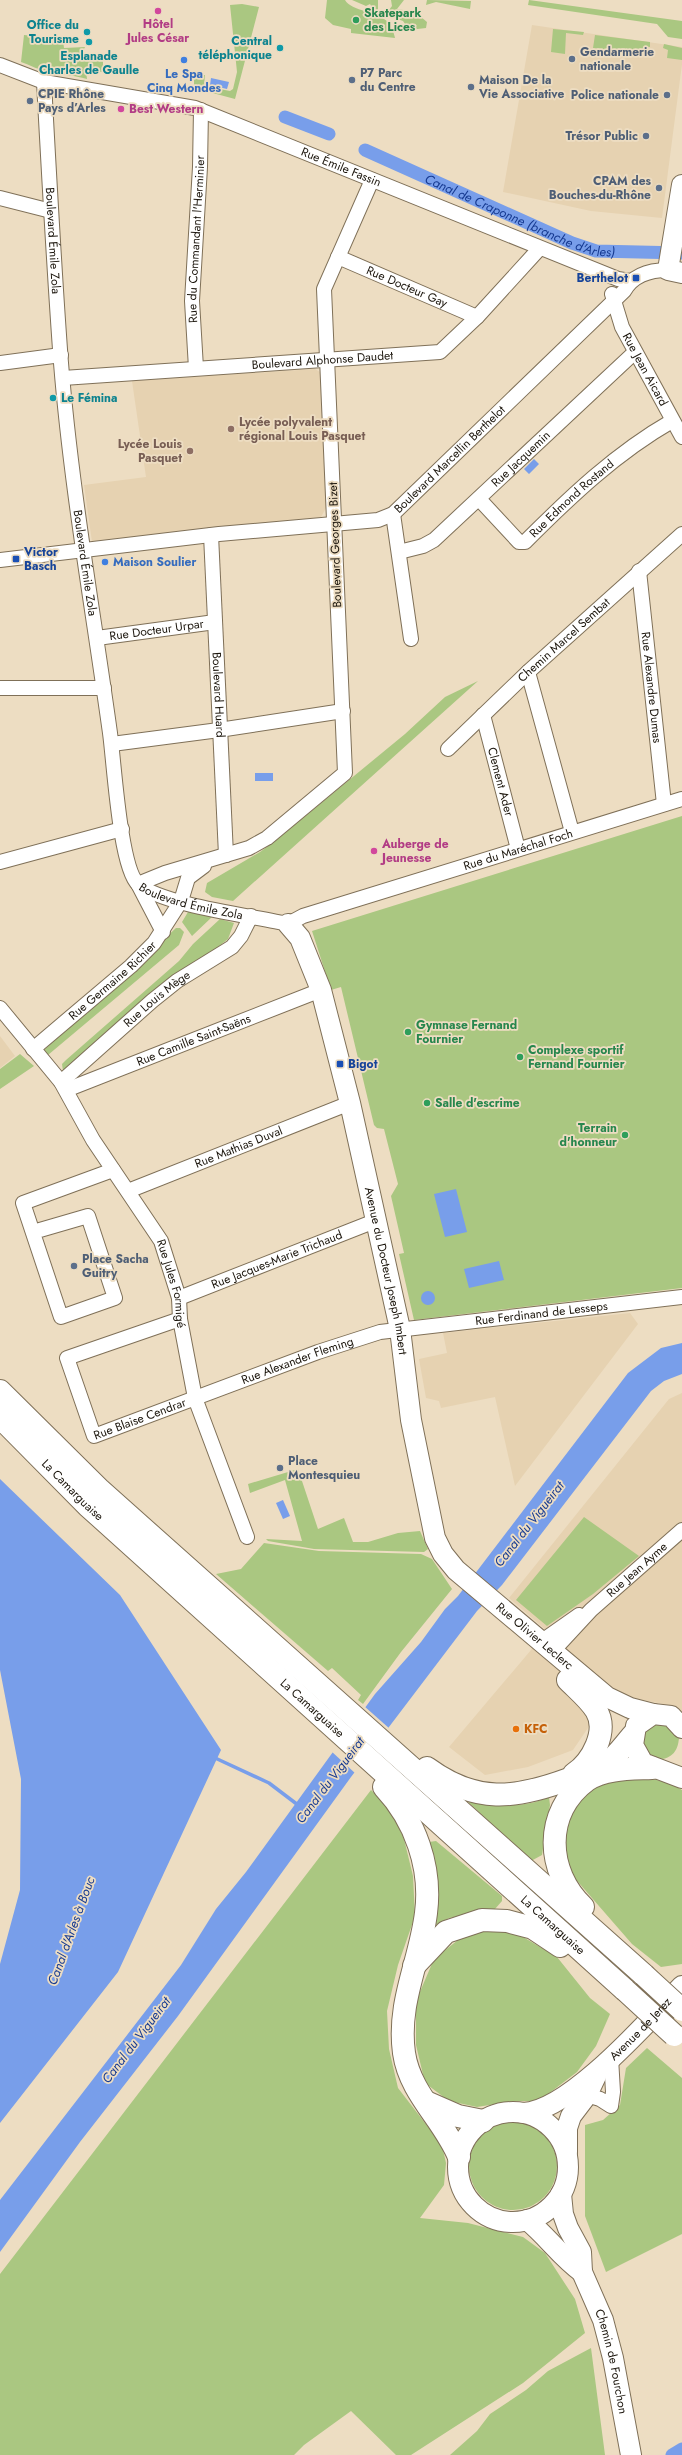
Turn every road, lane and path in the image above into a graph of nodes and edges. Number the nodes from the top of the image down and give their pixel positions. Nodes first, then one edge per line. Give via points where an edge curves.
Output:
1 (0, 65) edge
2 (44, 82) junction
3 (201, 110) junction
4 (372, 180) junction
5 (682, 184) edge
6 (0, 198) edge
7 (51, 211) junction
8 (539, 249) junction
9 (338, 256) junction
10 (673, 261) edge
11 (624, 280) junction
12 (613, 300) junction
13 (477, 317) junction
14 (635, 352) junction
15 (61, 355) junction
16 (326, 359) junction
17 (0, 363) edge
18 (196, 368) junction
19 (63, 378) junction
20 (672, 421) junction
21 (682, 436) edge
22 (480, 500) junction
23 (393, 514) junction
24 (335, 523) junction
25 (682, 534) edge
26 (211, 535) junction
27 (84, 550) junction
28 (399, 552) junction
29 (0, 560) edge
30 (639, 571) junction
31 (215, 622) junction
32 (98, 638) junction
33 (411, 639) dead end
34 (528, 672) junction
35 (0, 688) edge
36 (104, 688) junction
37 (343, 711) junction
38 (484, 715) junction
39 (219, 730) junction
40 (112, 744) junction
41 (448, 749) dead end
42 (682, 799) edge
43 (664, 804) junction
44 (122, 829) junction
45 (572, 832) junction
46 (518, 849) junction
47 (226, 855) junction
48 (0, 862) edge
49 (138, 884) junction
50 (181, 901) junction
51 (251, 916) junction
52 (288, 924) junction
53 (163, 932) junction
54 (321, 990) junction
55 (0, 1008) edge
56 (37, 1053) junction
57 (63, 1086) junction
58 (350, 1103) junction
59 (113, 1170) junction
60 (128, 1191) junction
61 (375, 1221) junction
62 (33, 1232) junction
63 (682, 1297) edge
64 (179, 1298) junction
65 (180, 1318) junction
66 (400, 1329) junction
67 (0, 1391) edge
68 (195, 1398) junction
69 (0, 1417) edge
70 (682, 1530) edge
71 (247, 1537) dead end
72 (497, 1604) junction
73 (253, 1641) junction
74 (547, 1646) junction
75 (568, 1680) junction
76 (653, 1714) junction
77 (341, 1721) junction
78 (682, 1728) edge
79 (633, 1734) junction
80 (383, 1759) junction
81 (652, 1768) junction
82 (682, 1778) edge
83 (562, 1781) junction
84 (414, 1967) junction
85 (644, 1975) junction
86 (682, 1986) edge
87 (625, 1990) junction
88 (682, 2010) edge
89 (678, 2039) edge
90 (605, 2064) junction
91 (587, 2095) junction
92 (426, 2102) junction
93 (523, 2112) junction
94 (483, 2121) junction
95 (567, 2154) junction
96 (459, 2157) junction
97 (561, 2194) junction
98 (526, 2220) junction
99 (582, 2272) junction
100 (630, 2452) edge

1 - 2 street, Rue Émile Fassin
2 - 3 street, Rue Émile Fassin
2 - 7 street, Boulevard Émile Zola
3 - 4 street, Rue Émile Fassin
3 - 18 street, Rue du Commandant l'Herminier via 192,300
4 - 8 street, Rue Émile Fassin
4 - 9 street, Boulevard Georges Bizet
5 - 10 street
6 - 7 street
7 - 15 street, Boulevard Émile Zola
8 - 11 street, Rue Émile Fassin
8 - 13 street, Boulevard Alphonse Daudet
9 - 13 street, Rue Docteur Gay
9 - 16 street, Boulevard Georges Bizet via 324,289
10 - 11 street, Boulevard Marcellin Berthelot
11 - 12 street, Boulevard Marcellin Berthelot via 624,292
12 - 14 street, Rue Jean Aicard via 622,327
12 - 23 street, Boulevard Marcellin Berthelot
13 - 16 street, Boulevard Alphonse Daudet via 440,352
14 - 20 street, Rue Jean Aicard
14 - 22 street, Rue Jacquemin
15 - 17 street
15 - 19 street, Boulevard Émile Zola
16 - 18 street, Boulevard Alphonse Daudet
16 - 24 street, Boulevard Georges Bizet
18 - 19 street, Boulevard Alphonse Daudet
19 - 27 street, Boulevard Émile Zola
20 - 21 street, Rue Jean Aicard
20 - 22 street, Rue Edmond Rostand via 644,438 588,480 525,542 519,542
22 - 28 street, Rue Jacquemin via 430,544
23 - 24 street, Boulevard Marcellin Berthelot via 378,520
23 - 28 street
24 - 26 street, Boulevard Marcellin Berthelot
24 - 37 street, Boulevard Georges Bizet
25 - 30 street, Chemin Marcel Sembat
26 - 27 street, Boulevard Marcellin Berthelot
26 - 31 street, Boulevard Huard
27 - 29 street, Boulevard Marcellin Berthelot
27 - 32 street, Boulevard Émile Zola
28 - 33 street
30 - 34 street, Chemin Marcel Sembat
30 - 43 street, Rue Alexandre Dumas
31 - 32 street, Rue Docteur Urpar
31 - 39 street, Boulevard Huard
32 - 36 street, Boulevard Émile Zola
34 - 38 street, Chemin Marcel Sembat
34 - 45 street
35 - 36 street
36 - 40 street, Boulevard Émile Zola
37 - 39 street
37 - 47 street, Boulevard Georges Bizet via 345,773 267,838 249,848
38 - 41 street, Chemin Marcel Sembat
38 - 46 street, Clement Ader
39 - 40 street
39 - 47 street, Boulevard Huard
40 - 44 street, Boulevard Émile Zola
42 - 43 street, Rue du Maréchal Foch
43 - 45 street, Rue du Maréchal Foch
44 - 48 street
44 - 49 street, Boulevard Émile Zola via 130,871
45 - 46 street, Rue du Maréchal Foch
46 - 52 street, Rue du Maréchal Foch via 303,916
47 - 49 street, Boulevard Georges Bizet
47 - 50 street, Boulevard Georges Bizet via 191,874 184,886
49 - 50 street, Boulevard Émile Zola via 159,896
49 - 53 street
50 - 51 street, Boulevard Émile Zola
50 - 53 street, Rue Germaine Richier
51 - 52 street, Boulevard Émile Zola
51 - 57 street, Rue Louis Mège via 232,947 177,981 152,1001
52 - 54 street, Avenue du Docteur Joseph Imbert via 300,938
53 - 56 street, Rue Germaine Richier via 131,966
54 - 57 street, Rue Camille Saint-Saëns
54 - 58 street, Avenue du Docteur Joseph Imbert
55 - 56 street, Rue Jules Formigé
56 - 57 street, Rue Jules Formigé
57 - 59 street, Rue Jules Formigé via 92,1140
58 - 60 street, Rue Mathias Duval
58 - 61 street, Avenue du Docteur Joseph Imbert
59 - 60 street, Rue Jules Formigé
59 - 62 street via 23,1203
60 - 64 street, Rue Jules Formigé via 161,1241
61 - 64 street, Rue Jacques-Marie Trichaud
61 - 66 street, Avenue du Docteur Joseph Imbert
62 - 62 street via 88,1216 115,1298 61,1317
63 - 66 street, Rue Ferdinand de Lesseps
64 - 65 street, Rue Jules Formigé
65 - 68 street, Rue Jules Formigé
65 - 68 street, Rue Blaise Cendrar via 67,1358 94,1436
66 - 68 street, Rue Alexander Fleming via 380,1332 318,1352
66 - 72 street, Avenue du Docteur Joseph Imbert via 410,1420 435,1538 443,1554 463,1576
67 - 73 highway, La Camarguaise
68 - 71 street, Rue Jules Formigé
69 - 73 highway, La Camarguaise via 88,1506
70 - 74 street, Rue Jean Ayme via 590,1610 564,1624
72 - 74 street, Rue Olivier Leclerc
72 - 75 street, Rue Olivier Leclerc via 504,1620 522,1640
73 - 77 highway, La Camarguaise
74 - 76 street, Rue Olivier Leclerc via 601,1692 630,1708
75 - 79 street, Rue Olivier Leclerc via 623,1718
75 - 83 highway via 596,1710 600,1718 599,1737 588,1762
76 - 78 street, Rue Olivier Leclerc via 671,1716
76 - 79 street via 644,1718 636,1726
77 - 80 highway
77 - 80 highway, La Camarguaise
79 - 81 street, Rue Olivier Leclerc via 632,1745 637,1755 643,1763
79 - 83 highway via 605,1764
80 - 83 highway via 447,1783 498,1796 527,1792
80 - 84 highway via 398,1802 415,1834 423,1859 426,1912
80 - 85 highway, La Camarguaise
80 - 87 highway, La Camarguaise
81 - 82 street, Rue Olivier Leclerc
81 - 85 highway via 608,1771 588,1780 569,1798 562,1809 555,1842 557,1867 564,1884 576,1901 625,1948
84 - 87 highway via 446,1932 482,1920 507,1921 533,1928 582,1965
84 - 92 highway via 404,2004 402,2035 409,2074 419,2095
85 - 88 highway, La Camarguaise, bridge
86 - 90 street, Avenue de Jerez
87 - 89 highway, La Camarguaise, bridge
90 - 91 street, Avenue de Jerez
90 - 91 street via 613,2092 611,2106
90 - 93 street, Avenue de Jerez via 548,2107
91 - 95 street, Avenue de Jerez via 571,2116 566,2128
92 - 94 highway via 458,2116
92 - 96 highway
93 - 94 street via 509,2112
93 - 95 street via 551,2127 561,2139
94 - 96 street via 472,2130
95 - 97 street via 567,2174
96 - 98 street via 459,2175 464,2192 475,2207 491,2217 508,2222
97 - 98 street via 540,2214
97 - 99 street, Chemin de Fourchon via 563,2214 581,2252
98 - 99 street, Chemin de Fourchon via 552,2242 566,2260
99 - 100 street, Chemin de Fourchon via 603,2320

